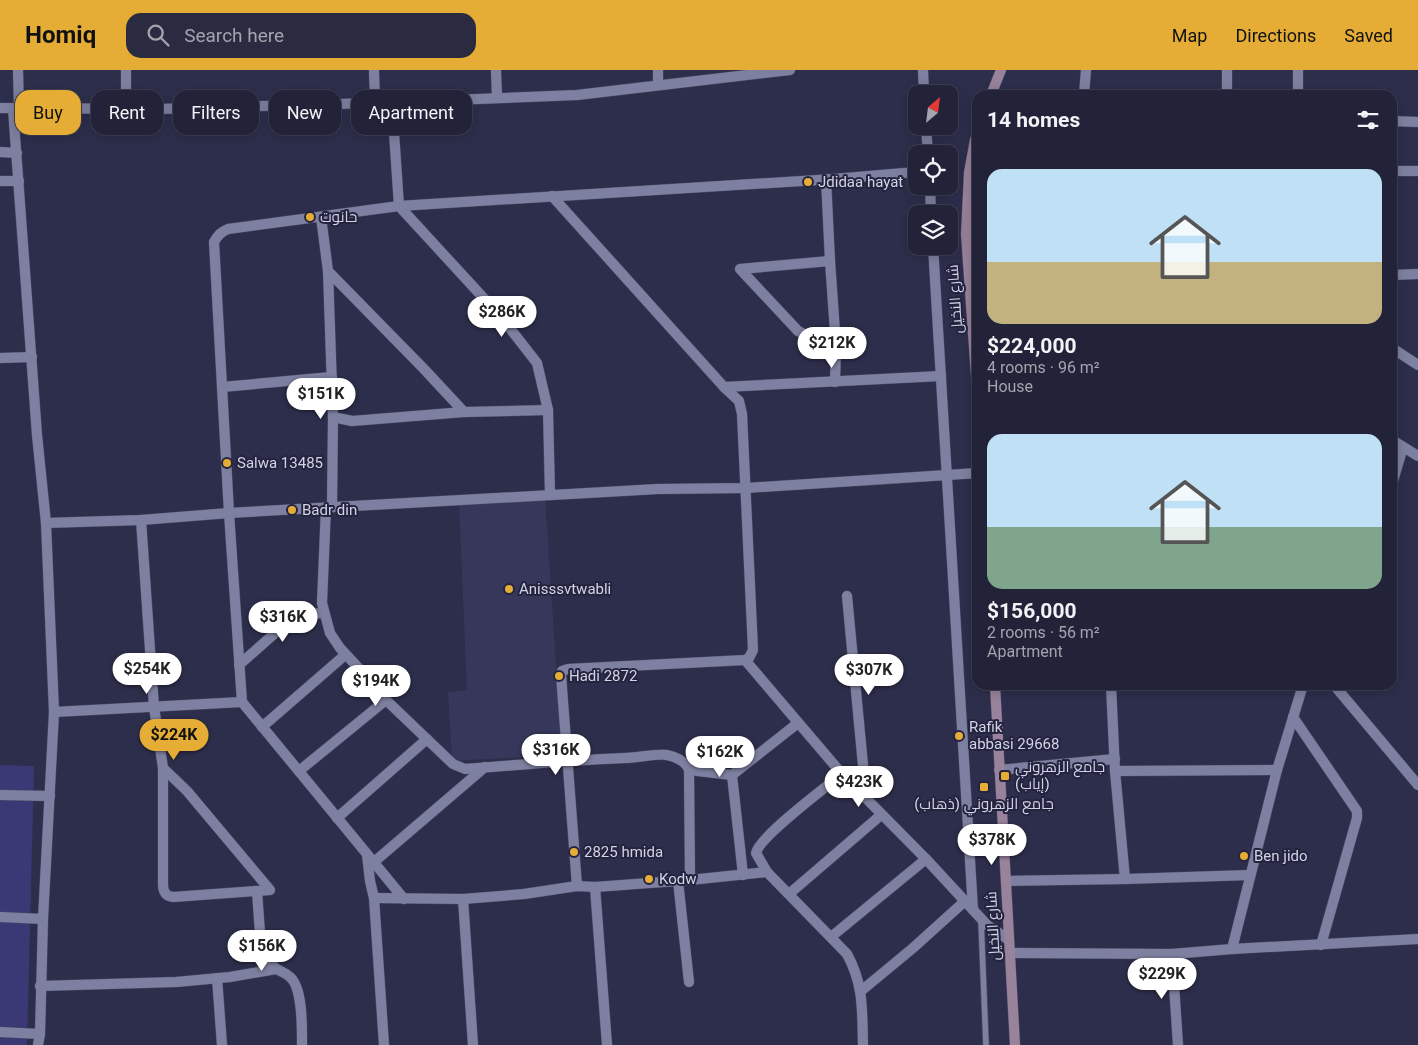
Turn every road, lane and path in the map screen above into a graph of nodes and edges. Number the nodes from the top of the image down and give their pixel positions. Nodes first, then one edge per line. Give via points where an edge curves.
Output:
1 (18, 70) edge
2 (126, 70) edge
3 (374, 70) edge
4 (496, 70) edge
5 (658, 70) edge
6 (790, 70) edge
7 (923, 70) edge
8 (1001, 70) edge
9 (1086, 70) edge
10 (1227, 70) edge
11 (1298, 70) edge
12 (738, 73) edge
13 (658, 85) junction
14 (924, 85) edge
15 (17, 90) edge
16 (126, 90) edge
17 (374, 90) edge
18 (993, 90) edge
19 (1084, 90) edge
20 (1227, 90) edge
21 (1298, 90) edge
22 (497, 98) junction
23 (472, 99) edge
24 (351, 104) edge
25 (0, 108) edge
26 (15, 109) edge
27 (163, 109) edge
28 (1397, 121) edge
29 (1418, 122) edge
30 (17, 135) edge
31 (394, 135) edge
32 (0, 152) edge
33 (17, 153) junction
34 (972, 160) edge
35 (1397, 171) edge
36 (1418, 171) edge
37 (908, 173) edge
38 (826, 179) junction
39 (0, 181) edge
40 (19, 181) junction
41 (552, 196) junction
42 (399, 206) junction
43 (321, 216) junction
44 (966, 234) junction
45 (972, 234) edge
46 (934, 255) edge
47 (830, 261) junction
48 (328, 271) junction
49 (1397, 274) edge
50 (1418, 274) edge
51 (972, 306) edge
52 (836, 346) junction
53 (1397, 351) edge
54 (32, 356) junction
55 (0, 358) edge
56 (1418, 366) edge
57 (941, 376) junction
58 (332, 377) junction
59 (835, 382) junction
60 (222, 387) junction
61 (724, 387) junction
62 (548, 410) junction
63 (464, 412) junction
64 (333, 417) junction
65 (1397, 443) edge
66 (1403, 447) junction
67 (1418, 456) edge
68 (1397, 467) edge
69 (972, 473) edge
70 (947, 475) junction
71 (746, 488) junction
72 (550, 495) junction
73 (329, 507) junction
74 (229, 513) junction
75 (141, 520) junction
76 (46, 523) junction
77 (847, 596) dead end
78 (324, 613) junction
79 (345, 655) junction
80 (745, 660) junction
81 (240, 665) junction
82 (994, 690) edge
83 (1111, 690) edge
84 (1301, 690) edge
85 (1338, 690) edge
86 (386, 700) junction
87 (242, 702) junction
88 (154, 707) junction
89 (54, 712) junction
90 (1293, 717) junction
91 (798, 723) junction
92 (262, 727) junction
93 (427, 740) junction
94 (1115, 759) junction
95 (568, 760) junction
96 (486, 767) junction
97 (163, 768) junction
98 (689, 770) junction
99 (1000, 770) junction
100 (1277, 770) junction
101 (299, 771) junction
102 (1115, 772) junction
103 (732, 774) junction
104 (842, 774) junction
105 (1418, 785) edge
106 (0, 795) edge
107 (50, 796) junction
108 (866, 797) junction
109 (881, 815) junction
110 (337, 818) junction
111 (371, 858) junction
112 (926, 860) junction
113 (767, 872) junction
114 (743, 875) junction
115 (1250, 875) junction
116 (1125, 879) junction
117 (690, 880) junction
118 (678, 881) junction
119 (1006, 881) junction
120 (577, 886) junction
121 (595, 886) junction
122 (257, 891) junction
123 (789, 894) junction
124 (374, 898) junction
125 (404, 899) junction
126 (463, 899) junction
127 (965, 901) junction
128 (977, 914) junction
129 (0, 917) edge
130 (43, 919) junction
131 (831, 937) junction
132 (1418, 939) edge
133 (1009, 940) junction
134 (1321, 945) junction
135 (1232, 949) junction
136 (1010, 953) junction
137 (1172, 954) junction
138 (276, 969) junction
139 (217, 978) junction
140 (689, 982) dead end
141 (40, 986) junction
142 (861, 991) junction
143 (0, 1032) edge
144 (40, 1034) junction
145 (38, 1045) edge
146 (222, 1045) edge
147 (302, 1045) edge
148 (384, 1045) edge
149 (473, 1045) edge
150 (607, 1045) edge
151 (863, 1045) edge
152 (986, 1045) edge
153 (1015, 1045) edge
154 (1178, 1045) edge

1 - 15 street
2 - 16 street
3 - 17 street
4 - 22 street
5 - 13 street
6 - 12 street
7 - 14 street
8 - 18 main road
9 - 19 street
10 - 20 street
11 - 21 street
12 - 13 street
13 - 22 street via 577,95
22 - 23 street
24 - 27 street
25 - 26 street
28 - 29 street
30 - 33 street
31 - 42 street
32 - 33 street
33 - 40 street
34 - 44 main road, شارع النخيل
35 - 36 street
37 - 38 street
38 - 41 street
38 - 47 street
39 - 40 street
40 - 54 street
41 - 42 street
41 - 61 street
42 - 43 street
42 - 62 street via 501,318 537,363
43 - 48 street
43 - 60 street via 228,229 217,236 214,242
44 - 45 street
44 - 51 main road, شارع النخيل
46 - 57 street
47 - 52 street
47 - 52 street via 740,268 798,331
48 - 58 street
48 - 63 street
49 - 50 street
52 - 59 street
53 - 56 street
54 - 55 street
54 - 76 street
57 - 59 street
57 - 70 street
58 - 60 street
58 - 64 street
59 - 61 street
60 - 74 street
61 - 71 street via 741,406
62 - 63 street
62 - 72 street
63 - 64 street via 352,421
64 - 73 street
65 - 66 street
66 - 67 street
66 - 68 street
69 - 70 street
70 - 71 street
70 - 128 street
71 - 72 street
71 - 80 street via 753,650
72 - 73 street
73 - 74 street
73 - 78 street via 322,584
74 - 75 street
74 - 81 street
75 - 76 street
75 - 88 street
76 - 89 street
77 - 108 street
78 - 79 street via 330,633
78 - 81 street via 297,617
79 - 86 street
79 - 92 street
80 - 91 street
80 - 95 street via 564,670 561,675
81 - 87 street
82 - 99 main road, شارع النخيل
83 - 94 street
84 - 90 street
85 - 105 street
86 - 93 street
86 - 101 street
87 - 88 street
87 - 92 street
88 - 89 street
88 - 97 street
89 - 107 street
90 - 100 street
90 - 134 street via 1357,811
91 - 103 street
91 - 104 street
92 - 101 street
93 - 96 street via 458,767
93 - 110 street
94 - 99 street
94 - 102 street
95 - 96 street
95 - 98 street via 666,755 686,764
95 - 120 street
96 - 111 street
97 - 122 street via 187,791 270,890
97 - 122 street via 165,893 173,897
98 - 103 street
98 - 117 street
99 - 119 main road, شارع النخيل
100 - 102 street
100 - 115 street
101 - 110 street
102 - 116 street
103 - 114 street
104 - 108 street
104 - 113 street via 759,846 756,853
106 - 107 street
107 - 130 street
108 - 109 street
109 - 112 street
109 - 123 street
110 - 111 street
111 - 124 street via 370,881
111 - 125 street
112 - 127 street
112 - 131 street
113 - 114 street
113 - 123 street
114 - 117 street
115 - 116 street
115 - 135 street
116 - 119 street
117 - 118 street
118 - 121 street
118 - 140 street
119 - 133 main road, شارع النخيل
120 - 121 street
120 - 126 street
121 - 150 street
122 - 138 street via 260,948
123 - 131 street
124 - 125 street
124 - 148 street
125 - 126 street
126 - 149 street
127 - 128 street
127 - 142 street
128 - 133 street
128 - 152 lane
129 - 130 street
130 - 141 street
131 - 142 street via 848,954
132 - 134 street
133 - 136 main road, شارع النخيل
134 - 135 street
135 - 137 street
136 - 137 street
136 - 153 main road, شارع النخيل
137 - 154 street
138 - 139 street
138 - 147 street via 296,983
139 - 141 street
139 - 146 street
141 - 144 street
142 - 151 street
143 - 144 street
144 - 145 street

